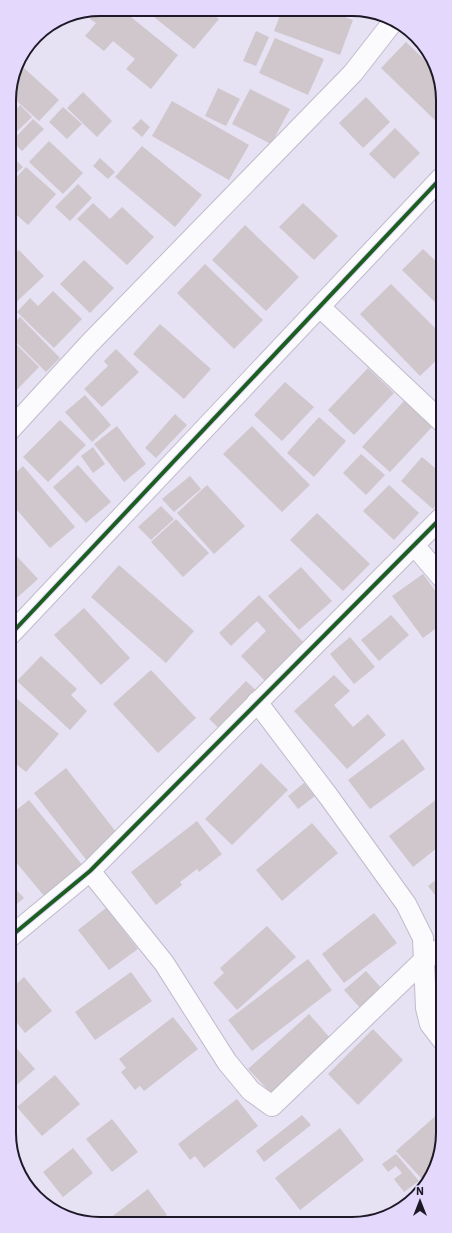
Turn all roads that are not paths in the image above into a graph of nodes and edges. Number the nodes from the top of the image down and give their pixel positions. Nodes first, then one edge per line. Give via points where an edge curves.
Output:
1 (390, 26) edge
2 (436, 183) edge
3 (320, 307) junction
4 (436, 416) edge
5 (16, 423) edge
6 (436, 523) edge
7 (414, 545) junction
8 (436, 571) edge
9 (16, 629) edge
10 (257, 702) junction
11 (90, 871) junction
12 (16, 932) edge
13 (436, 951) edge
14 (423, 961) junction
15 (436, 1032) edge

1 - 5 street via 353,73 88,344
2 - 3 street
3 - 4 street
3 - 9 street
6 - 7 street
7 - 8 street
7 - 10 street
10 - 11 street
10 - 14 street via 406,904 423,938
11 - 12 street
11 - 14 street via 164,963 227,1062 251,1092 272,1106
13 - 14 street
14 - 15 street via 426,1008 430,1024

